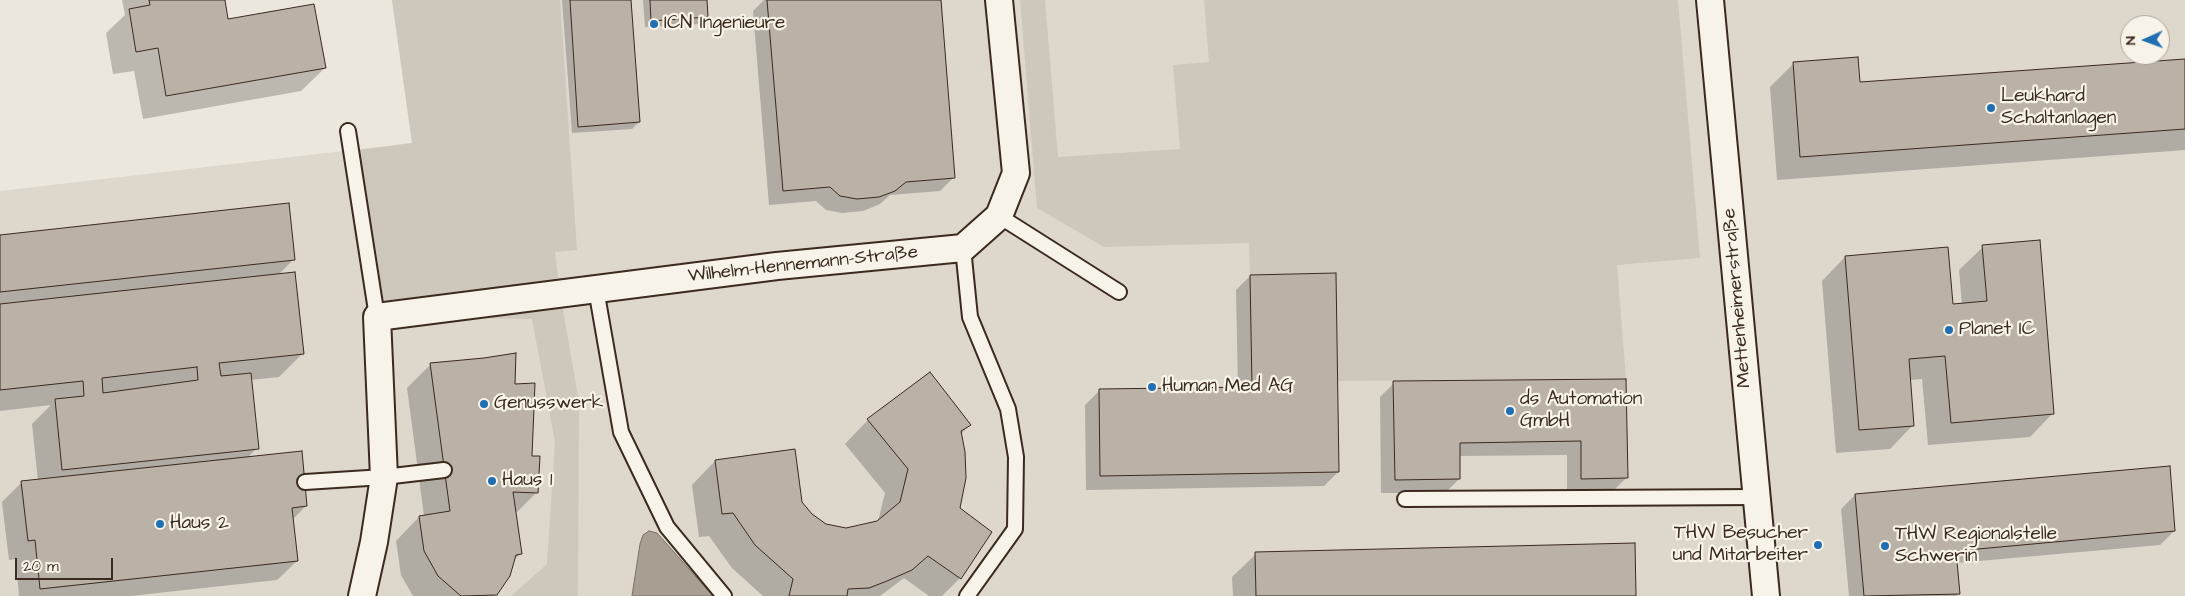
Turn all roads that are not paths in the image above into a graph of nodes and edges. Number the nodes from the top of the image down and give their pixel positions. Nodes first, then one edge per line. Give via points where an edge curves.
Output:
1 (999, 0) edge
2 (1710, 0) edge
3 (348, 131) dead end
4 (999, 216) junction
5 (963, 248) junction
6 (596, 289) junction
7 (1119, 292) dead end
8 (376, 317) junction
9 (444, 470) dead end
10 (384, 477) junction
11 (305, 482) dead end
12 (1757, 497) junction
13 (1405, 499) dead end
14 (362, 596) edge
15 (724, 596) edge
16 (967, 596) edge
17 (1766, 596) edge

1 - 4 street via 1016,174
2 - 12 street, Mettenheimerstraße
3 - 8 lane
4 - 5 street
4 - 7 lane
5 - 6 street, Wilhelm-Hennemann-Straße via 777,266
5 - 16 lane via 970,317 1008,409 1016,456 1015,529
6 - 8 street, Wilhelm-Hennemann-Straße
6 - 15 lane via 621,432 667,527
8 - 10 street
9 - 10 lane
10 - 11 lane
10 - 14 street
12 - 13 lane
12 - 17 street, Mettenheimerstraße

